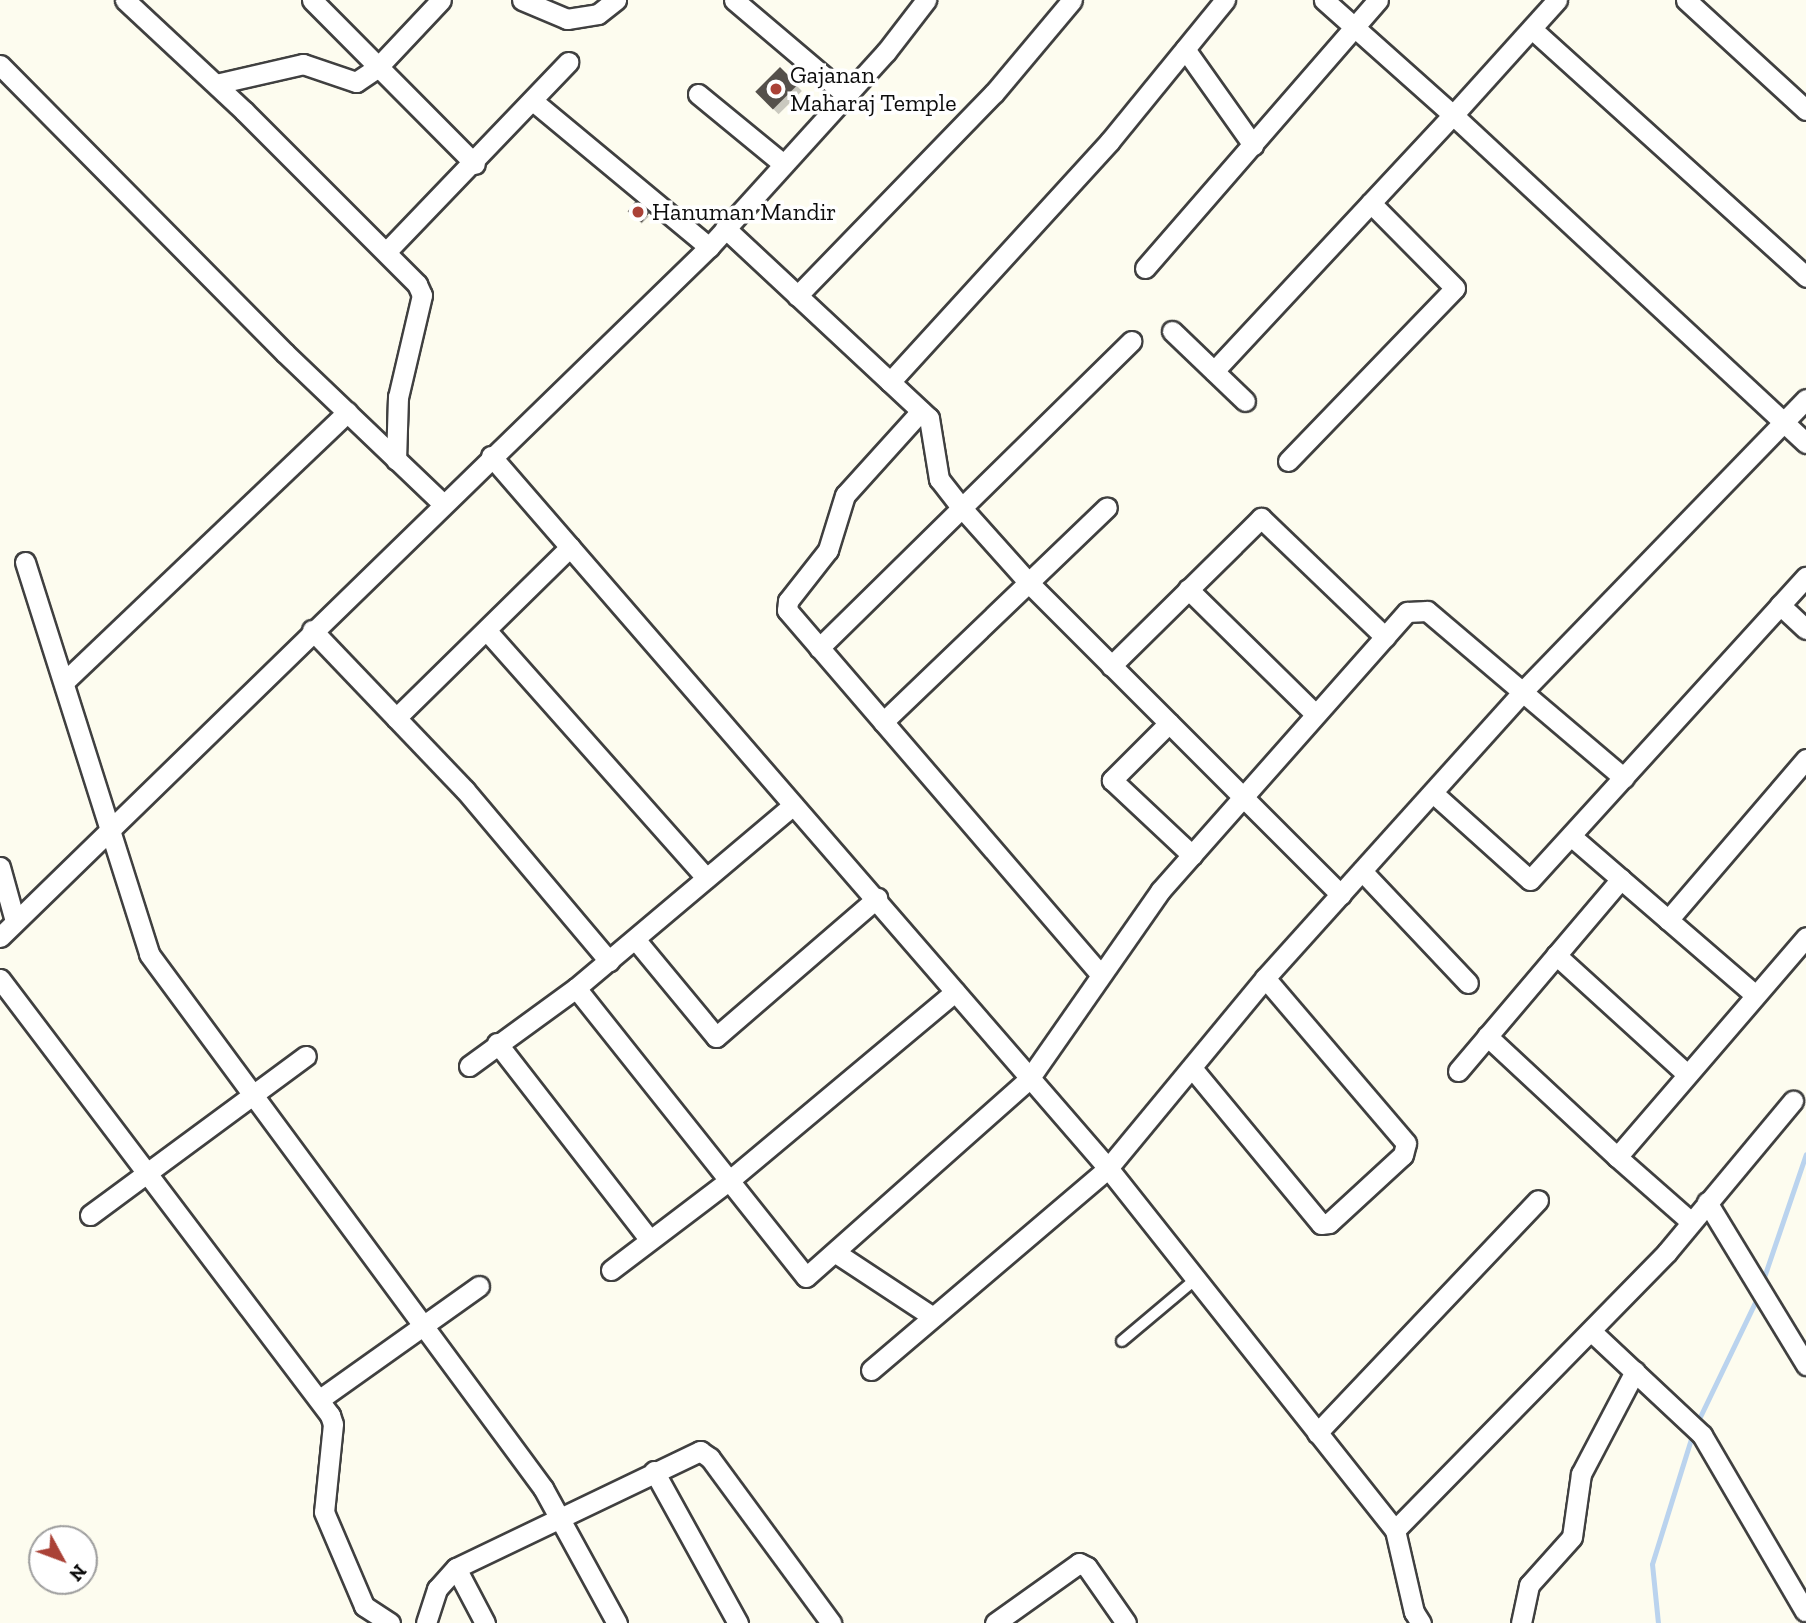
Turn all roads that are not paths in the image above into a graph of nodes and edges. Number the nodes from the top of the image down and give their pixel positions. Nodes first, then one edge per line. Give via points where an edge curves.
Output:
1 (125, 0) edge
2 (312, 0) edge
3 (441, 0) edge
4 (522, 0) edge
5 (616, 0) edge
6 (734, 0) edge
7 (1072, 0) edge
8 (1225, 0) edge
9 (1324, 0) edge
10 (1378, 0) edge
11 (1557, 0) edge
12 (1686, 0) edge
13 (923, 1) edge
14 (1357, 25) junction
15 (1532, 29) junction
16 (1185, 49) junction
17 (568, 62) dead end
18 (0, 65) edge
19 (377, 68) junction
20 (216, 84) junction
21 (698, 94) dead end
22 (846, 95) junction
23 (533, 101) junction
24 (1806, 110) edge
25 (1452, 115) junction
26 (1252, 145) junction
27 (782, 163) junction
28 (475, 164) junction
29 (1371, 203) junction
30 (724, 228) junction
31 (709, 247) junction
32 (387, 251) junction
33 (1145, 268) dead end
34 (1806, 277) edge
35 (797, 296) junction
36 (1172, 331) dead end
37 (1131, 341) dead end
38 (1214, 371) junction
39 (890, 382) junction
40 (1806, 399) edge
41 (1245, 401) dead end
42 (921, 411) junction
43 (346, 412) junction
44 (1784, 424) junction
45 (1806, 443) edge
46 (491, 456) junction
47 (396, 460) junction
48 (1288, 461) dead end
49 (442, 503) junction
50 (961, 506) junction
51 (1107, 507) dead end
52 (570, 547) junction
53 (25, 562) dead end
54 (1806, 577) edge
55 (1029, 583) junction
56 (1188, 589) junction
57 (1780, 605) junction
58 (1806, 629) edge
59 (312, 630) junction
60 (487, 631) junction
61 (1385, 637) junction
62 (820, 648) junction
63 (1111, 666) junction
64 (65, 681) junction
65 (1524, 690) junction
66 (1315, 714) junction
67 (396, 718) junction
68 (883, 722) junction
69 (1169, 723) junction
70 (1806, 759) edge
71 (1624, 778) junction
72 (1433, 793) junction
73 (1243, 797) junction
74 (793, 805) junction
75 (109, 828) junction
76 (1571, 836) junction
77 (1192, 855) junction
78 (0, 867) edge
79 (1363, 871) junction
80 (706, 878) junction
81 (1621, 879) junction
82 (1340, 895) junction
83 (877, 898) junction
84 (1668, 920) junction
85 (15, 921) junction
86 (0, 937) edge
87 (1806, 937) edge
88 (635, 939) junction
89 (1556, 955) junction
90 (610, 961) junction
91 (1099, 973) junction
92 (1265, 978) junction
93 (0, 979) edge
94 (1468, 983) dead end
95 (576, 988) junction
96 (956, 992) junction
97 (1755, 995) junction
98 (1487, 1036) junction
99 (497, 1043) junction
100 (306, 1056) dead end
101 (469, 1066) dead end
102 (1192, 1068) junction
103 (1458, 1071) dead end
104 (1687, 1074) junction
105 (1029, 1079) junction
106 (251, 1097) junction
107 (1793, 1101) dead end
108 (1617, 1157) junction
109 (1108, 1168) junction
110 (149, 1172) junction
111 (731, 1179) junction
112 (1538, 1200) dead end
113 (1707, 1202) junction
114 (90, 1215) dead end
115 (1691, 1222) junction
116 (650, 1240) junction
117 (836, 1253) junction
118 (611, 1270) dead end
119 (1196, 1279) junction
120 (479, 1286) dead end
121 (933, 1317) junction
122 (422, 1328) junction
123 (1591, 1331) junction
124 (1122, 1341) dead end
125 (1806, 1365) edge
126 (871, 1370) dead end
127 (1635, 1371) junction
128 (320, 1399) junction
129 (1317, 1433) junction
130 (654, 1471) junction
131 (560, 1516) junction
132 (1395, 1530) junction
133 (456, 1567) junction
134 (1800, 1615) edge
135 (390, 1623) edge
136 (426, 1623) edge
137 (485, 1623) edge
138 (617, 1623) edge
139 (738, 1623) edge
140 (831, 1623) edge
141 (995, 1623) edge
142 (1126, 1623) edge
143 (1421, 1623) edge
144 (1521, 1623) edge

1 - 20 street
2 - 19 street
3 - 19 street
4 - 5 street via 567,19 598,14
6 - 22 street
7 - 35 street via 994,93
8 - 16 street
9 - 14 street
10 - 14 street
11 - 15 street
12 - 24 street
13 - 22 street
14 - 25 street
14 - 26 street
15 - 25 street
15 - 34 street
16 - 26 street
16 - 39 street via 1101,151
17 - 23 street
18 - 43 street
19 - 20 street via 356,82 303,64
19 - 28 street
20 - 32 street
21 - 27 street
22 - 27 street
23 - 28 street
23 - 31 street
25 - 29 street
25 - 44 street
26 - 33 street
27 - 30 street
28 - 32 street
29 - 38 street
29 - 48 street via 1455,288
30 - 31 street
30 - 35 street
31 - 46 street
32 - 47 street via 422,295 398,397
35 - 39 street
36 - 38 street
37 - 50 street
38 - 41 street
39 - 42 street
40 - 44 street
42 - 50 street via 932,424 939,479
42 - 62 street via 845,495 828,550 788,601 787,610
43 - 47 street
43 - 64 street
44 - 45 street
44 - 65 street
46 - 49 street
46 - 52 street
47 - 49 street
49 - 59 street
50 - 55 street
50 - 62 street
51 - 55 street
52 - 60 street
52 - 74 street
53 - 64 street
54 - 57 street
55 - 63 street
55 - 68 street
56 - 61 street via 1261,518
56 - 63 street
56 - 66 street
57 - 58 street
57 - 71 street
59 - 67 street
59 - 75 street
60 - 67 street
60 - 80 street
61 - 65 street via 1407,612 1427,611
61 - 66 street
62 - 68 street
63 - 69 street
64 - 75 street
65 - 71 street
65 - 72 street
66 - 73 street
67 - 90 street via 465,790
68 - 91 street
69 - 73 street
69 - 77 street via 1112,780
70 - 84 street
71 - 76 street
72 - 76 street via 1530,880
72 - 79 street
73 - 77 street
73 - 82 street
74 - 80 street
74 - 83 street
75 - 85 street
75 - 106 street via 149,954
76 - 81 street
77 - 91 street
78 - 85 street
79 - 82 street
79 - 94 street
80 - 88 street
81 - 84 street
81 - 89 street
82 - 92 street
83 - 88 street via 716,1037
83 - 96 street
84 - 97 street
85 - 86 street
87 - 97 street
88 - 90 street
89 - 98 street
89 - 104 street
90 - 95 street
91 - 105 street
92 - 102 street
92 - 102 street via 1406,1143 1403,1155 1329,1223 1321,1224
93 - 110 street
95 - 99 street
95 - 111 street
96 - 105 street
96 - 111 street
97 - 104 street
98 - 103 street
98 - 108 street
99 - 101 street
99 - 116 street
100 - 106 street
102 - 109 street
104 - 108 street
105 - 109 street
105 - 117 street
106 - 110 street
106 - 122 street
107 - 113 street
108 - 115 street
109 - 119 street
109 - 121 street
110 - 114 street
110 - 128 street
111 - 116 street
111 - 117 street via 806,1277
112 - 129 street
113 - 115 street
113 - 125 street
115 - 123 street
116 - 118 street
117 - 121 street
119 - 124 lane
119 - 129 street
120 - 122 street
121 - 126 street
122 - 128 street
122 - 131 street
123 - 127 street
123 - 132 street
127 - 134 street via 1702,1435
127 - 144 street via 1581,1474 1572,1537 1529,1586
128 - 135 street via 333,1424 324,1512 364,1606
129 - 132 street
130 - 131 street
130 - 139 street
130 - 140 street via 693,1452 705,1453
131 - 133 street
131 - 138 street
132 - 143 street via 1414,1612
133 - 136 street via 437,1589
133 - 137 street
141 - 142 street via 1079,1563 1087,1567

